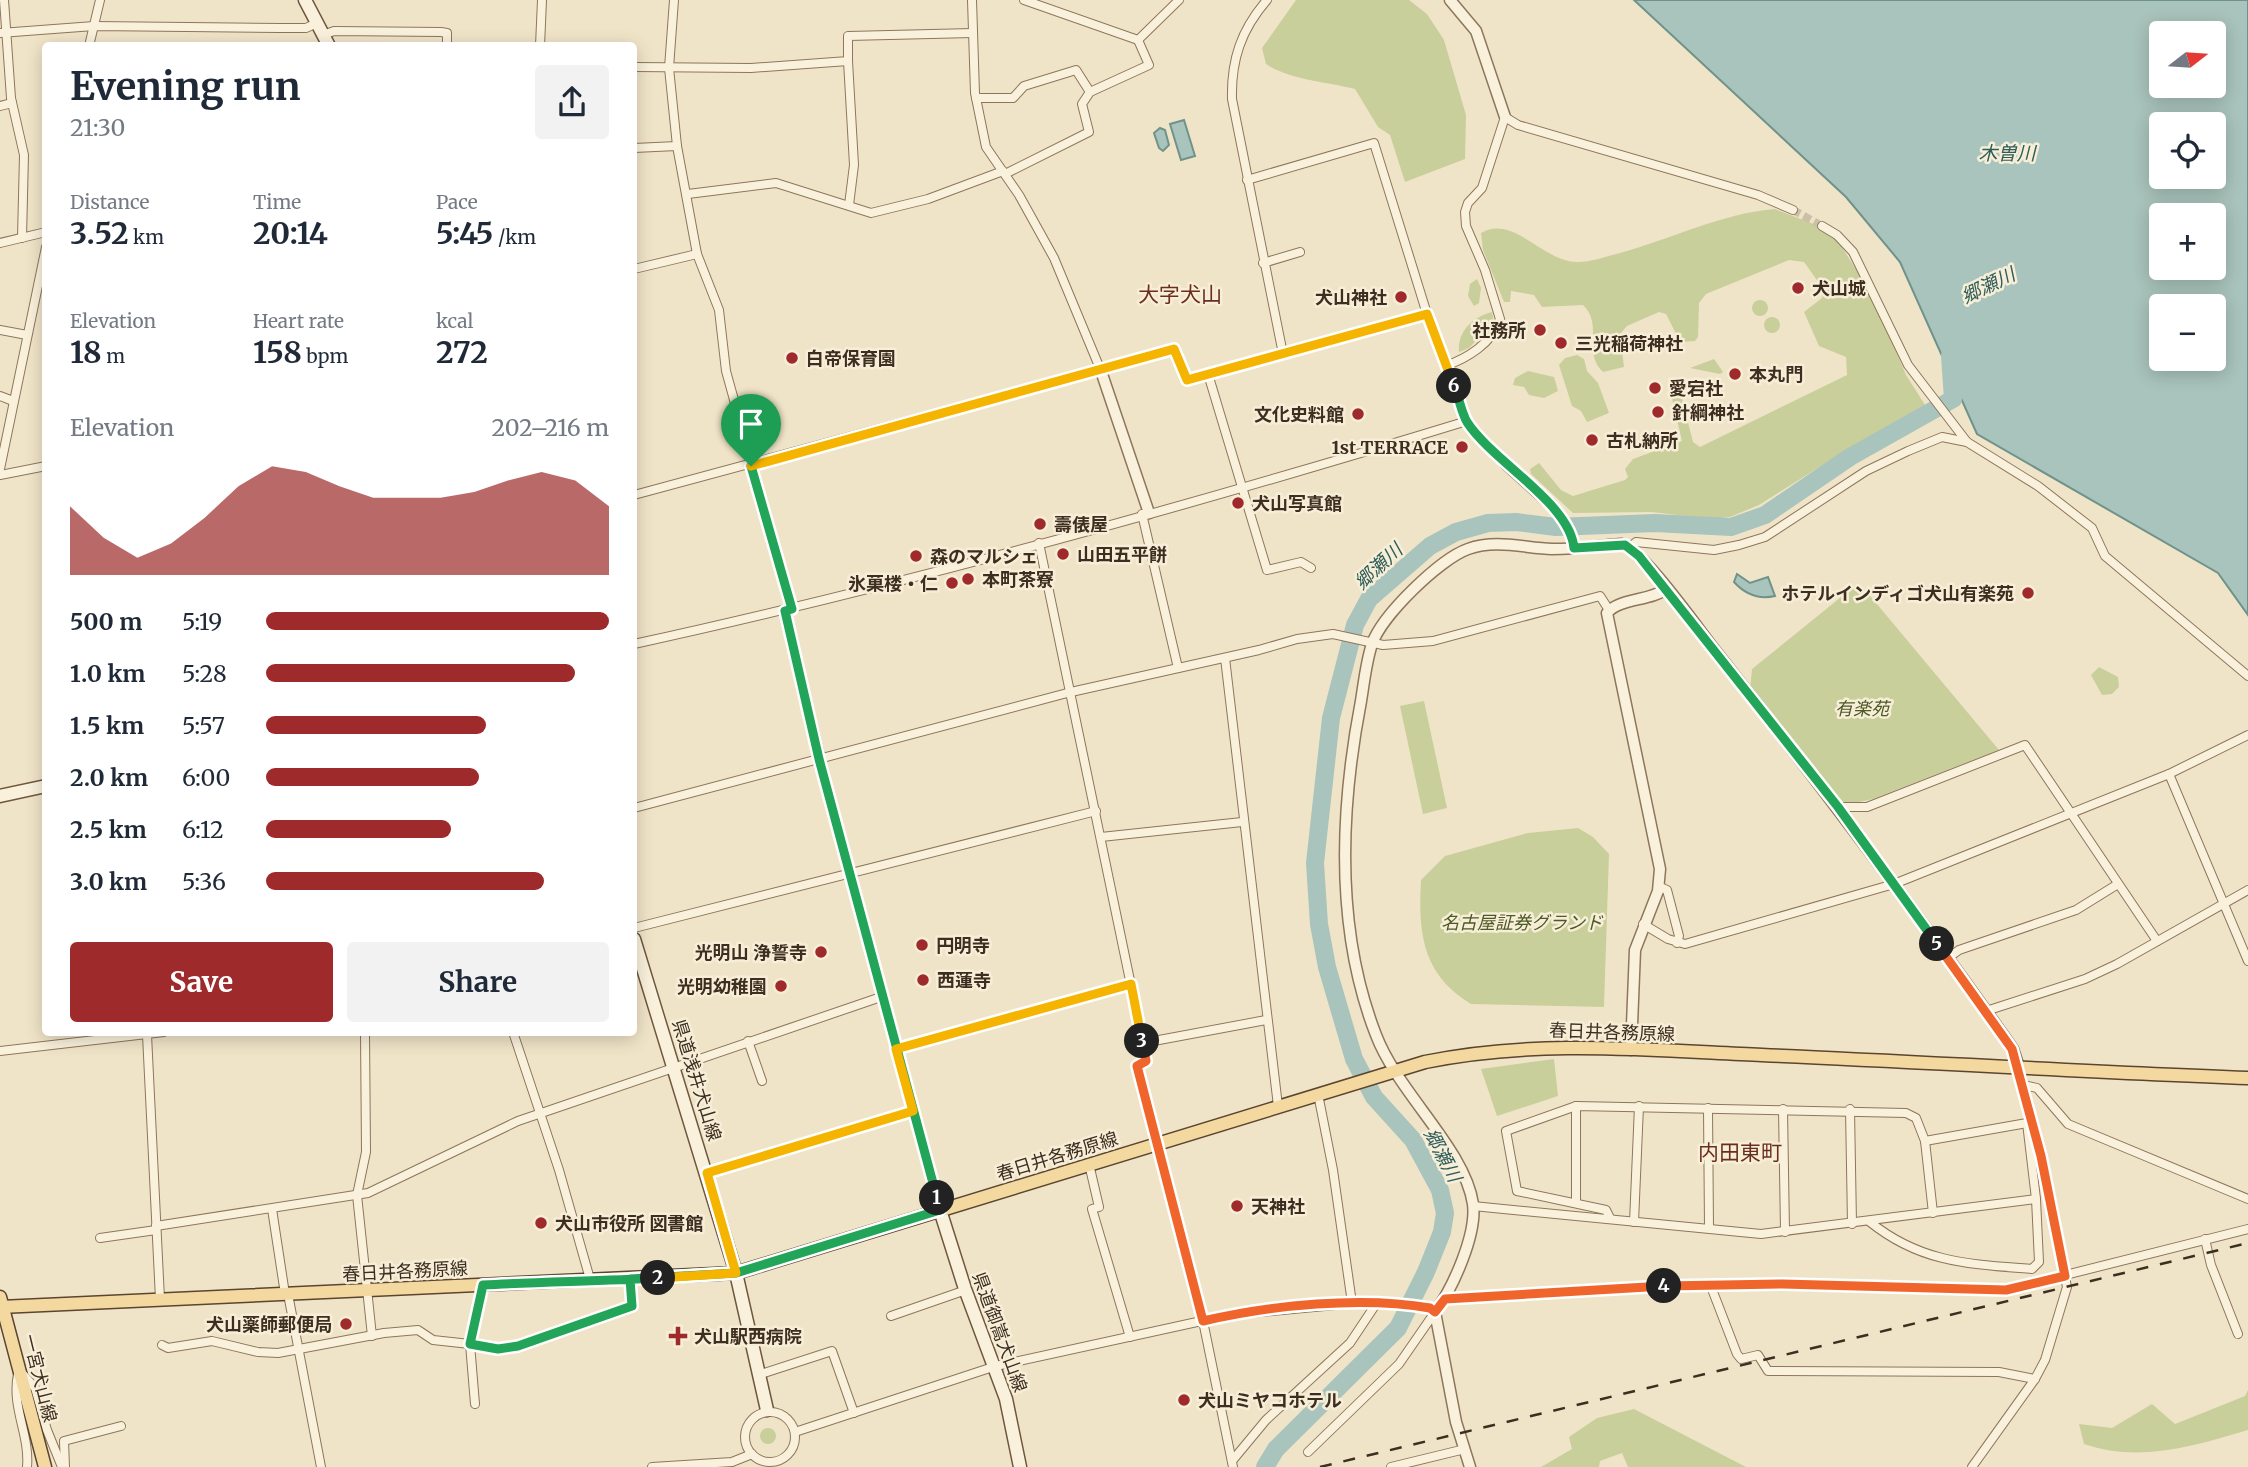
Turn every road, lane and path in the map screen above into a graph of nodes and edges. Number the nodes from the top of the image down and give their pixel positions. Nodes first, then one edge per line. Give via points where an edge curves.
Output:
1 (4, 0) edge
2 (100, 0) edge
3 (304, 0) edge
4 (542, 0) edge
5 (674, 0) edge
6 (972, 0) edge
7 (1024, 0) edge
8 (1179, 0) edge
9 (1267, 0) edge
10 (1450, 0) edge
11 (94, 26) junction
12 (2, 33) edge
13 (974, 33) junction
14 (323, 35) edge
15 (1138, 40) junction
16 (90, 42) edge
17 (447, 42) edge
18 (540, 42) edge
19 (848, 61) junction
20 (637, 67) edge
21 (668, 68) junction
22 (1090, 92) junction
23 (976, 98) junction
24 (12, 103) junction
25 (0, 106) edge
26 (1505, 117) junction
27 (677, 146) junction
28 (637, 148) edge
29 (1004, 173) junction
30 (1247, 180) junction
31 (688, 194) junction
32 (849, 205) junction
33 (1793, 209) tunnel mouth
34 (1822, 226) tunnel mouth
35 (42, 233) edge
36 (22, 237) junction
37 (0, 243) edge
38 (1300, 251) dead end
39 (697, 254) junction
40 (1263, 263) junction
41 (42, 266) edge
42 (637, 267) edge
43 (1427, 314) junction
44 (0, 330) edge
45 (27, 335) junction
46 (1283, 354) junction
47 (1445, 366) junction
48 (1101, 371) junction
49 (1208, 374) junction
50 (0, 397) edge
51 (13, 401) junction
52 (1467, 421) junction
53 (1967, 442) junction
54 (751, 466) junction
55 (42, 467) edge
56 (0, 469) edge
57 (0, 475) edge
58 (1244, 486) junction
59 (637, 494) edge
60 (1146, 514) junction
61 (1039, 543) junction
62 (1630, 547) junction
63 (1574, 548) junction
64 (1311, 568) dead end
65 (1667, 589) junction
66 (788, 610) junction
67 (1609, 610) junction
68 (637, 643) edge
69 (1367, 643) junction
70 (1225, 658) junction
71 (1178, 668) junction
72 (2248, 676) edge
73 (1071, 692) junction
74 (2248, 735) edge
75 (820, 759) junction
76 (2169, 774) junction
77 (42, 787) edge
78 (0, 796) edge
79 (637, 807) edge
80 (1838, 807) junction
81 (1096, 811) junction
82 (2072, 813) junction
83 (1242, 822) junction
84 (1101, 837) junction
85 (849, 872) junction
86 (1894, 884) junction
87 (2118, 884) junction
88 (1658, 886) junction
89 (2248, 890) edge
90 (2224, 904) junction
91 (1643, 924) junction
92 (637, 927) edge
93 (2157, 941) junction
94 (1677, 943) junction
95 (637, 948) edge
96 (1948, 958) junction
97 (2248, 961) edge
98 (1131, 984) junction
99 (881, 997) junction
100 (1986, 1012) junction
101 (1266, 1020) junction
102 (59, 1036) edge
103 (136, 1036) edge
104 (147, 1036) edge
105 (365, 1036) edge
106 (514, 1036) edge
107 (748, 1041) junction
108 (60, 1043) junction
109 (1143, 1043) junction
110 (896, 1049) junction
111 (1631, 1050) junction
112 (0, 1051) edge
113 (675, 1066) junction
114 (2019, 1067) junction
115 (1387, 1074) junction
116 (2248, 1078) edge
117 (762, 1081) dead end
118 (2024, 1085) junction
119 (1318, 1094) junction
120 (1278, 1106) junction
121 (1576, 1106) junction
122 (1639, 1106) junction
123 (1708, 1108) junction
124 (1783, 1109) junction
125 (1850, 1110) junction
126 (913, 1111) junction
127 (539, 1114) junction
128 (2030, 1122) junction
129 (1924, 1141) junction
130 (1156, 1144) junction
131 (1089, 1164) junction
132 (707, 1173) junction
133 (356, 1195) junction
134 (2036, 1199) junction
135 (2248, 1199) edge
136 (1576, 1203) junction
137 (1473, 1206) junction
138 (272, 1209) junction
139 (940, 1210) junction
140 (1933, 1213) junction
141 (1610, 1218) junction
142 (1634, 1222) junction
143 (1870, 1222) junction
144 (1852, 1224) junction
145 (156, 1228) junction
146 (1709, 1228) junction
147 (2248, 1229) edge
148 (1784, 1232) junction
149 (100, 1238) dead end
150 (2205, 1239) junction
151 (736, 1273) junction
152 (2065, 1276) junction
153 (590, 1279) junction
154 (630, 1279) junction
155 (1710, 1284) junction
156 (483, 1285) junction
157 (367, 1290) junction
158 (966, 1290) junction
159 (286, 1294) junction
160 (160, 1299) junction
161 (1445, 1299) junction
162 (1378, 1301) junction
163 (1, 1303) edge
164 (1352, 1303) junction
165 (1435, 1312) junction
166 (891, 1316) dead end
167 (1203, 1321) junction
168 (2238, 1334) dead end
169 (372, 1336) junction
170 (1130, 1337) junction
171 (470, 1344) junction
172 (162, 1345) dead end
173 (297, 1350) junction
174 (996, 1366) junction
175 (19, 1370) junction
176 (761, 1374) junction
177 (2035, 1379) junction
178 (475, 1404) dead end
179 (767, 1410) junction
180 (854, 1413) junction
181 (121, 1426) dead end
182 (795, 1432) junction
183 (1465, 1449) junction
184 (1308, 1451) dead end
185 (752, 1454) junction
186 (1233, 1464) edge
187 (1407, 1465) edge
188 (27, 1467) edge
189 (45, 1467) edge
190 (64, 1467) edge
191 (321, 1467) edge
192 (652, 1467) edge
193 (1020, 1467) edge
194 (1391, 1467) edge
195 (1470, 1467) edge
196 (1972, 1467) edge

1 - 12 street
2 - 11 street
3 - 14 main road
4 - 18 street
5 - 21 street
6 - 13 street
7 - 15 street
8 - 15 street
9 - 30 street via 1242,36 1231,75
10 - 26 street via 1476,31
11 - 12 street
11 - 14 street via 306,27
11 - 16 street
12 - 24 street
13 - 19 street via 848,36
13 - 23 street
14 - 17 street via 441,32 447,33
15 - 22 street via 1149,65
19 - 21 street
19 - 32 street via 854,165
20 - 21 street
21 - 27 street
22 - 23 street via 1076,69 1024,86 1013,98
22 - 29 street via 1082,104 1089,132
23 - 29 street via 986,147
24 - 25 street
24 - 36 street via 24,155
26 - 33 street via 1518,125
26 - 47 street via 1482,188 1465,212 1500,319 1484,343
27 - 28 street
27 - 31 street
29 - 32 street via 904,206 871,212
29 - 48 street via 1054,258
30 - 40 street
30 - 43 street via 1374,143
31 - 32 street via 776,183
31 - 39 street
34 - 53 street via 1853,252 1908,365
35 - 36 street
36 - 37 street
38 - 40 street
39 - 42 street
39 - 54 street via 719,310 726,371
40 - 46 street
41 - 45 street
43 - 46 street
43 - 47 street
44 - 45 street
45 - 51 street
46 - 49 street
47 - 52 street
48 - 49 street via 1174,349 1187,380
48 - 54 street
48 - 60 street
49 - 58 street
50 - 51 street
51 - 56 street
52 - 58 street
52 - 63 street via 1506,466 1558,513
53 - 62 street via 1942,437 1908,450 1866,471 1765,537 1714,550 1636,542
53 - 72 street via 2038,486 2092,528 2105,556
54 - 59 street
54 - 66 street
55 - 57 street
58 - 60 street
58 - 64 street via 1267,570 1301,562
60 - 61 street
60 - 71 street
61 - 66 street
61 - 73 street
62 - 63 street
62 - 65 street
63 - 69 street via 1500,544 1460,552 1400,604
65 - 67 street
65 - 80 street
66 - 68 street
66 - 75 street
67 - 69 street via 1600,596 1433,641
67 - 88 street via 1658,857
69 - 70 street via 1333,634
69 - 115 street via 1345,819 1348,918 1366,1007
70 - 71 street
70 - 83 street
71 - 73 street
73 - 75 street
73 - 81 street
74 - 76 street
75 - 79 street
75 - 85 street
76 - 82 street
76 - 90 street
77 - 78 main road
80 - 82 street via 1867,807 2025,745
80 - 86 street
81 - 84 street
81 - 85 street
82 - 86 street
82 - 87 street
83 - 84 street
83 - 101 street
84 - 98 street
85 - 92 street
85 - 99 street
86 - 94 street via 1698,942
86 - 96 street
87 - 93 street
87 - 96 street via 2076,910 1959,950
88 - 91 street
88 - 94 street via 1667,890
89 - 90 street
90 - 93 street
90 - 97 street
91 - 94 street
91 - 111 street via 1634,964
93 - 100 street via 2085,979
95 - 113 main road, 県道浅井犬山線
96 - 100 street
98 - 109 street
98 - 110 street
99 - 107 street
99 - 110 street
100 - 114 street
101 - 109 street
101 - 120 street
102 - 108 street
103 - 108 street
104 - 145 street
105 - 133 street via 366,1152
106 - 127 street
107 - 113 street
107 - 117 street
108 - 112 street
109 - 130 street via 1146,1061 1137,1066
110 - 126 street
111 - 114 main road, 春日井各務原線
111 - 115 main road, 春日井各務原線 via 1509,1049 1455,1056
113 - 127 street
113 - 132 main road, 県道浅井犬山線
114 - 116 main road, 春日井各務原線
114 - 118 street
115 - 119 main road, 春日井各務原線
115 - 137 street via 1459,1164
118 - 128 street
118 - 135 street via 2037,1088 2068,1124
119 - 120 main road, 春日井各務原線
119 - 164 street
120 - 130 main road, 春日井各務原線
121 - 122 street
121 - 136 street
121 - 136 street via 1506,1131 1517,1191
122 - 123 street
122 - 142 street
123 - 124 street
123 - 146 street
124 - 125 street
124 - 148 street
125 - 129 street via 1906,1112 1916,1118
125 - 144 street
126 - 132 street
126 - 139 street
127 - 133 street via 382,1188
127 - 153 street
128 - 129 street
128 - 134 street
128 - 152 street
129 - 140 street
130 - 131 main road, 春日井各務原線
130 - 167 street
131 - 139 main road, 春日井各務原線
131 - 170 street via 1099,1207 1092,1209
132 - 151 main road, 県道浅井犬山線
133 - 138 street
133 - 157 street
134 - 140 street
134 - 143 street via 2039,1262 2032,1269 1947,1262 1886,1235
136 - 141 street via 1606,1210
137 - 141 street
137 - 161 street via 1470,1234
138 - 145 street
138 - 159 street
139 - 151 main road, 春日井各務原線
139 - 158 main road, 県道御嵩犬山線
140 - 143 street
141 - 142 street
142 - 146 street
143 - 144 street
144 - 148 street
145 - 149 street
145 - 160 street
146 - 148 street
147 - 150 street
150 - 152 street
150 - 168 street
151 - 154 main road, 春日井各務原線
151 - 176 main road, 県道浅井犬山線
152 - 155 street via 2006,1290
152 - 177 street via 2065,1293
153 - 154 main road, 春日井各務原線
153 - 156 main road, 春日井各務原線
154 - 171 street via 632,1306 518,1346 498,1349
155 - 161 street
155 - 177 street via 1737,1354 1741,1359 1759,1355 1768,1371 1999,1372
156 - 157 main road, 春日井各務原線
156 - 171 street
157 - 159 main road, 春日井各務原線
157 - 169 street
158 - 166 street
158 - 174 main road, 県道御嵩犬山線
159 - 160 main road, 春日井各務原線
159 - 173 street
160 - 163 main road, 春日井各務原線
161 - 165 street
162 - 164 street
162 - 165 street
162 - 186 street via 1350,1343 1266,1420
163 - 175 main road, 一宮犬山線
164 - 167 street
165 - 183 street
165 - 184 street via 1399,1364
167 - 170 street
167 - 186 street
169 - 171 street via 418,1330 433,1340
169 - 173 street
170 - 174 street
171 - 178 street
172 - 173 street via 212,1341 258,1352
173 - 191 street
174 - 180 street
174 - 193 main road, 県道御嵩犬山線
175 - 188 street via 14,1394
175 - 189 main road, 一宮犬山線
175 - 190 street via 35,1388
176 - 179 main road, 県道浅井犬山線
176 - 180 street via 832,1352
177 - 196 street
179 - 182 street via 778,1412
179 - 185 street via 749,1424 745,1435
180 - 182 street
181 - 190 street via 64,1441
182 - 185 street via 790,1452 780,1460 768,1462
183 - 187 street
183 - 195 street
185 - 192 street via 732,1462
187 - 194 street

